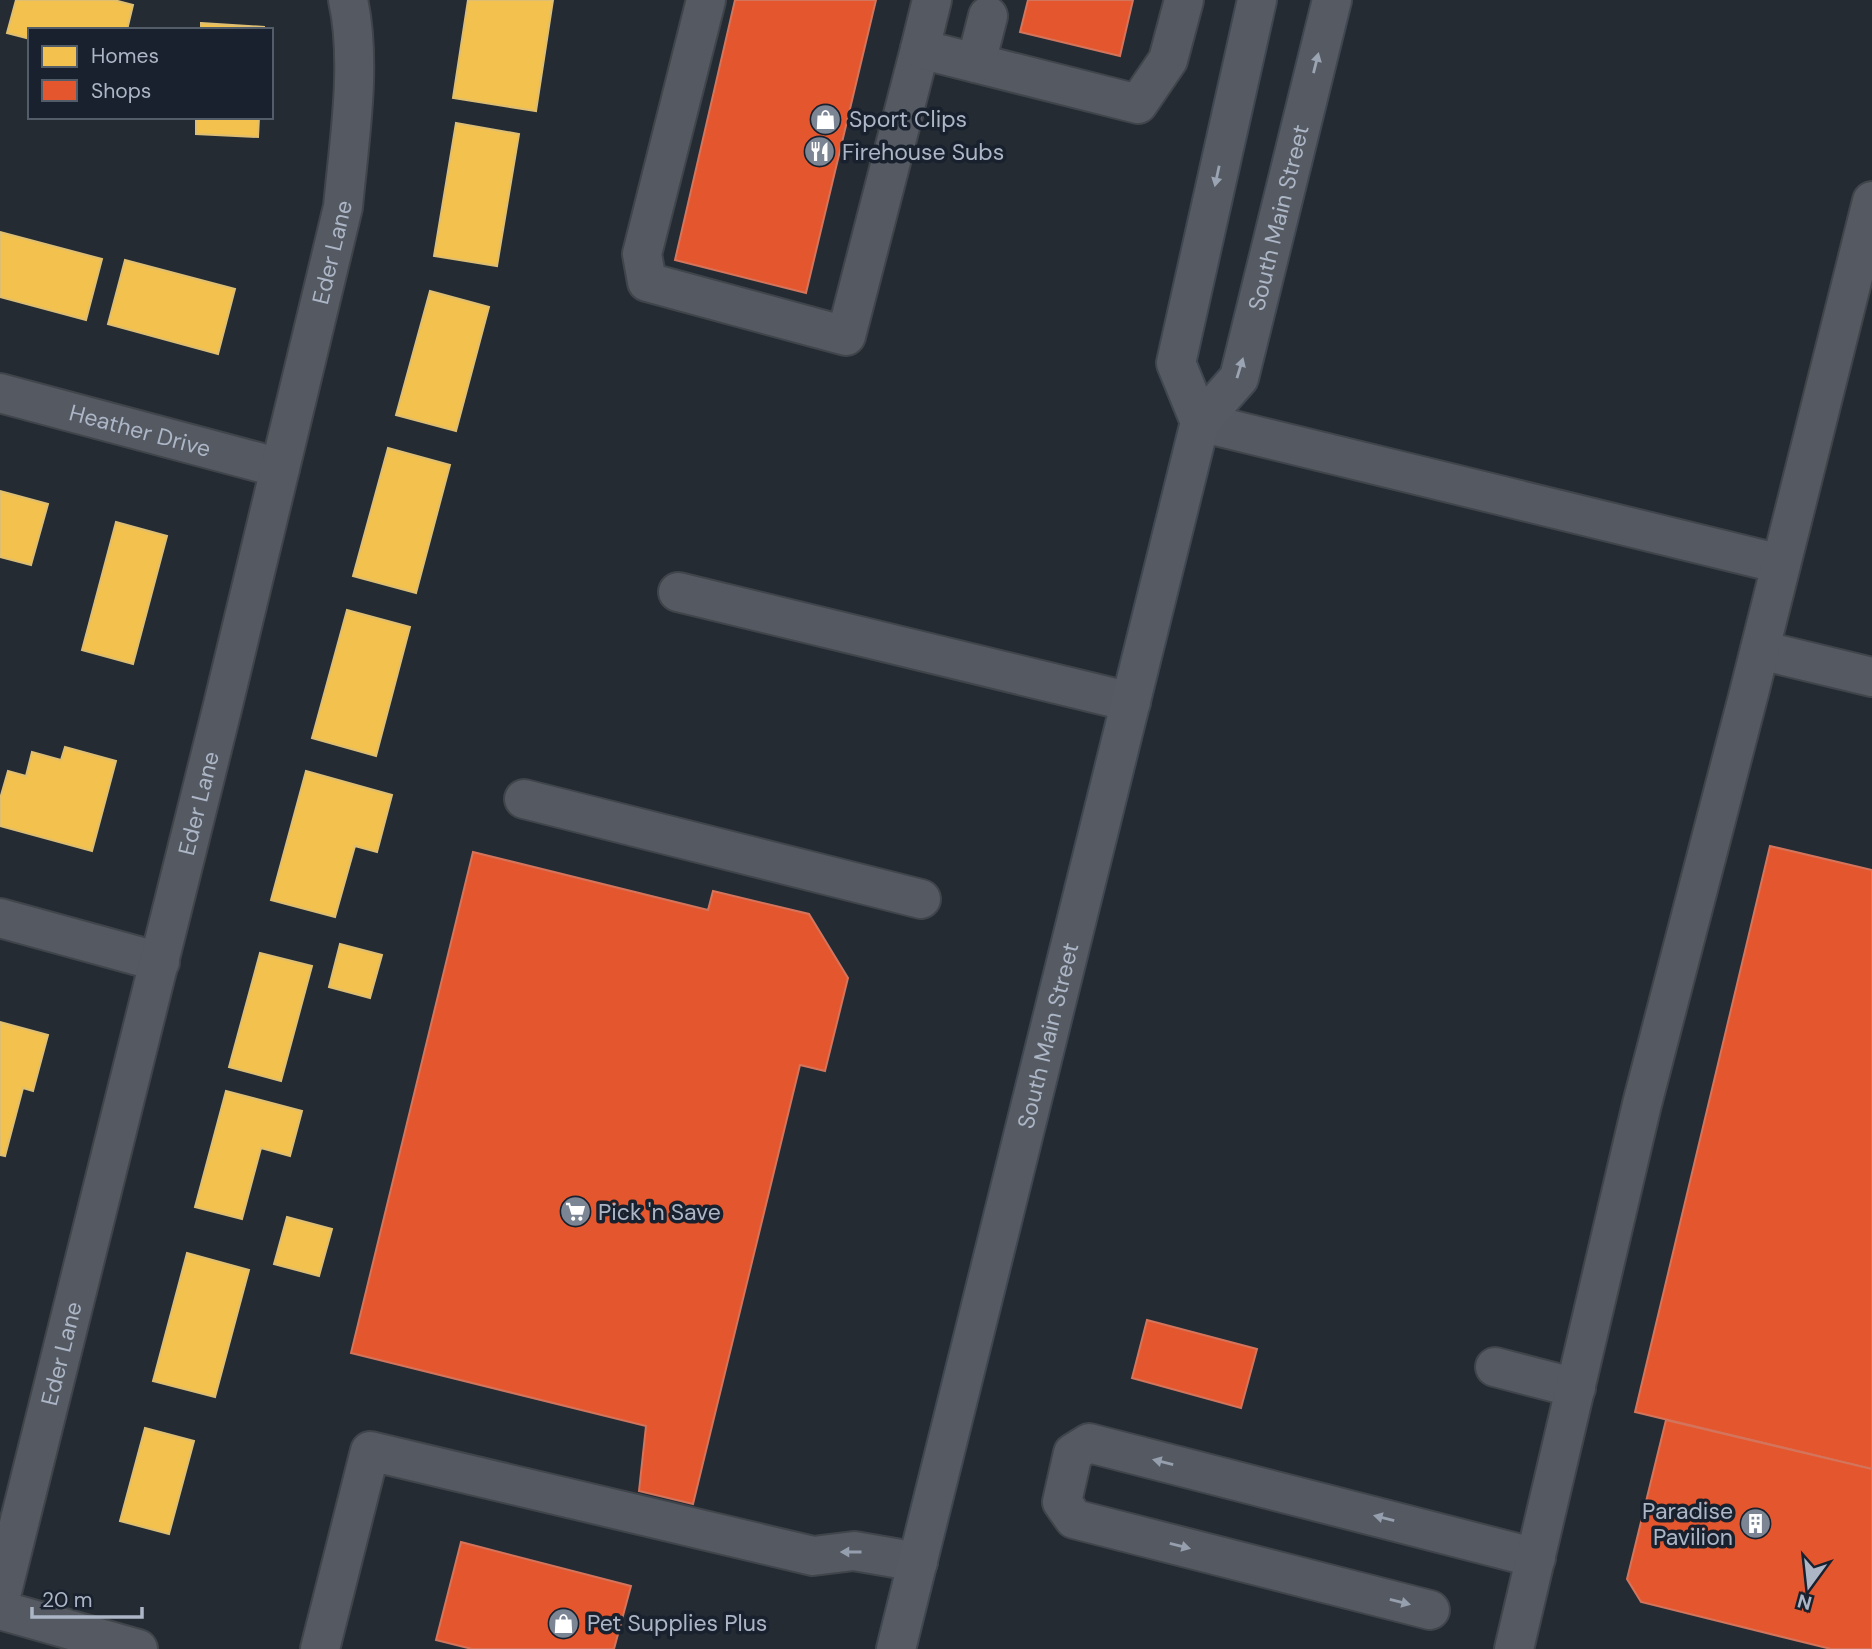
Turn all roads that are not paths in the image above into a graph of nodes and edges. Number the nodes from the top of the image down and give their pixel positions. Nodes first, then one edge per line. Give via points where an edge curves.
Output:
1 (348, 0) edge
2 (706, 0) edge
3 (932, 0) edge
4 (1184, 0) edge
5 (1257, 0) edge
6 (1332, 0) edge
7 (988, 16) dead end
8 (920, 49) junction
9 (976, 63) junction
10 (1872, 201) edge
11 (0, 393) edge
12 (1200, 422) junction
13 (280, 468) junction
14 (1781, 564) junction
15 (678, 592) dead end
16 (1760, 650) junction
17 (1872, 677) edge
18 (1131, 702) junction
19 (524, 799) dead end
20 (920, 899) dead end
21 (0, 918) edge
22 (160, 962) junction
23 (1495, 1367) dead end
24 (1576, 1388) junction
25 (1536, 1558) junction
26 (918, 1562) junction
27 (0, 1600) edge
28 (0, 1610) edge
29 (1430, 1610) dead end
30 (138, 1649) edge
31 (320, 1649) edge
32 (896, 1649) edge
33 (1514, 1649) edge

1 - 13 street, Eder Lane via 354,27 343,207
2 - 8 street via 642,254 647,282 846,336
3 - 8 street
4 - 9 street via 1168,60 1138,104
5 -> 12 main road via 1176,363
12 -> 6 main road, South Main Street via 1239,378
7 - 9 street
8 - 9 street
10 - 14 street
11 - 13 street, Heather Drive
12 - 14 street
12 - 18 main road, South Main Street
13 - 22 street, Eder Lane
14 - 16 street
15 - 18 street
16 - 17 street
16 - 24 street via 1642,1104
18 - 26 main road, South Main Street
19 - 20 street
21 - 22 street
22 - 27 street, Eder Lane
23 - 24 street
24 - 25 street
25 -> 29 street via 1089,1443 1073,1453 1062,1502 1073,1519
25 - 33 street
26 -> 31 street via 854,1551 813,1556 370,1451
26 - 32 main road, South Main Street
28 - 30 street

